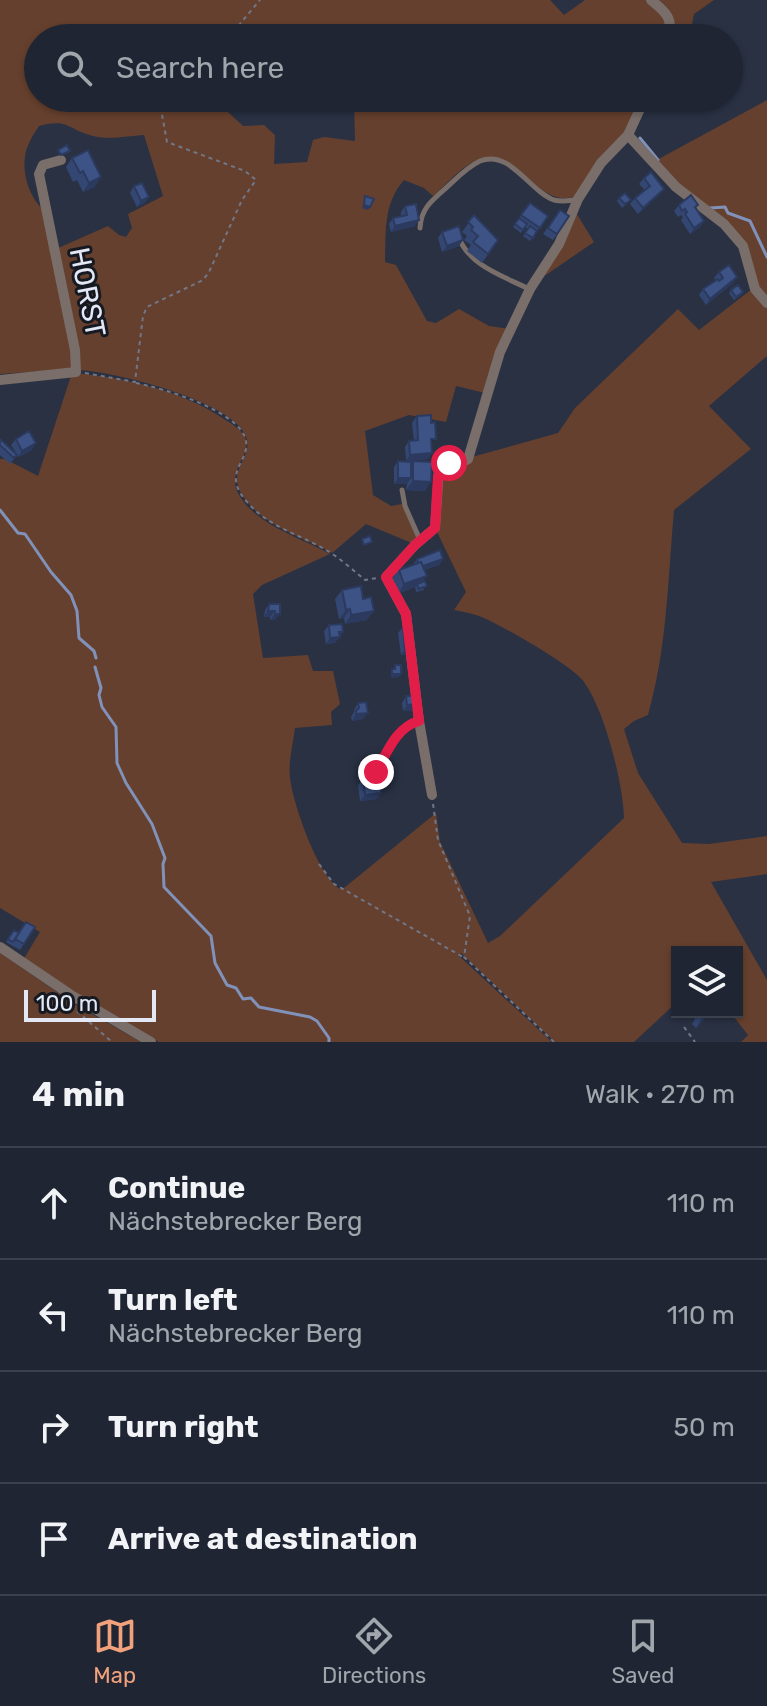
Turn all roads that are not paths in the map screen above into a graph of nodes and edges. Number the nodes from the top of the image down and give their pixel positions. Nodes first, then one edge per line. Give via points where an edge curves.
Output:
1 (651, 0) edge
2 (671, 24) edge
3 (639, 112) edge
4 (628, 135) junction
5 (61, 160) edge
6 (578, 199) junction
7 (420, 228) edge
8 (456, 229) edge
9 (530, 289) junction
10 (767, 303) edge
11 (0, 380) edge
12 (402, 490) dead end
13 (420, 540) junction
14 (419, 721) junction
15 (376, 772) dead end
16 (432, 795) road end
17 (0, 947) edge
18 (151, 1042) edge

1 - 2 street via 667,12
3 - 4 street
4 - 6 street via 601,163
4 - 10 street via 676,187 743,246 755,289
5 - 11 street, HORST via 43,165 39,174 76,372
6 - 7 lane via 555,200 508,163 484,159 427,205
6 - 9 street via 559,244
8 - 9 lane via 465,251 479,263
9 - 13 street via 500,352 468,459 439,470 435,528
12 - 13 lane
13 - 14 street via 386,577 406,614
14 - 15 lane via 401,730
14 - 16 street
17 - 18 street

